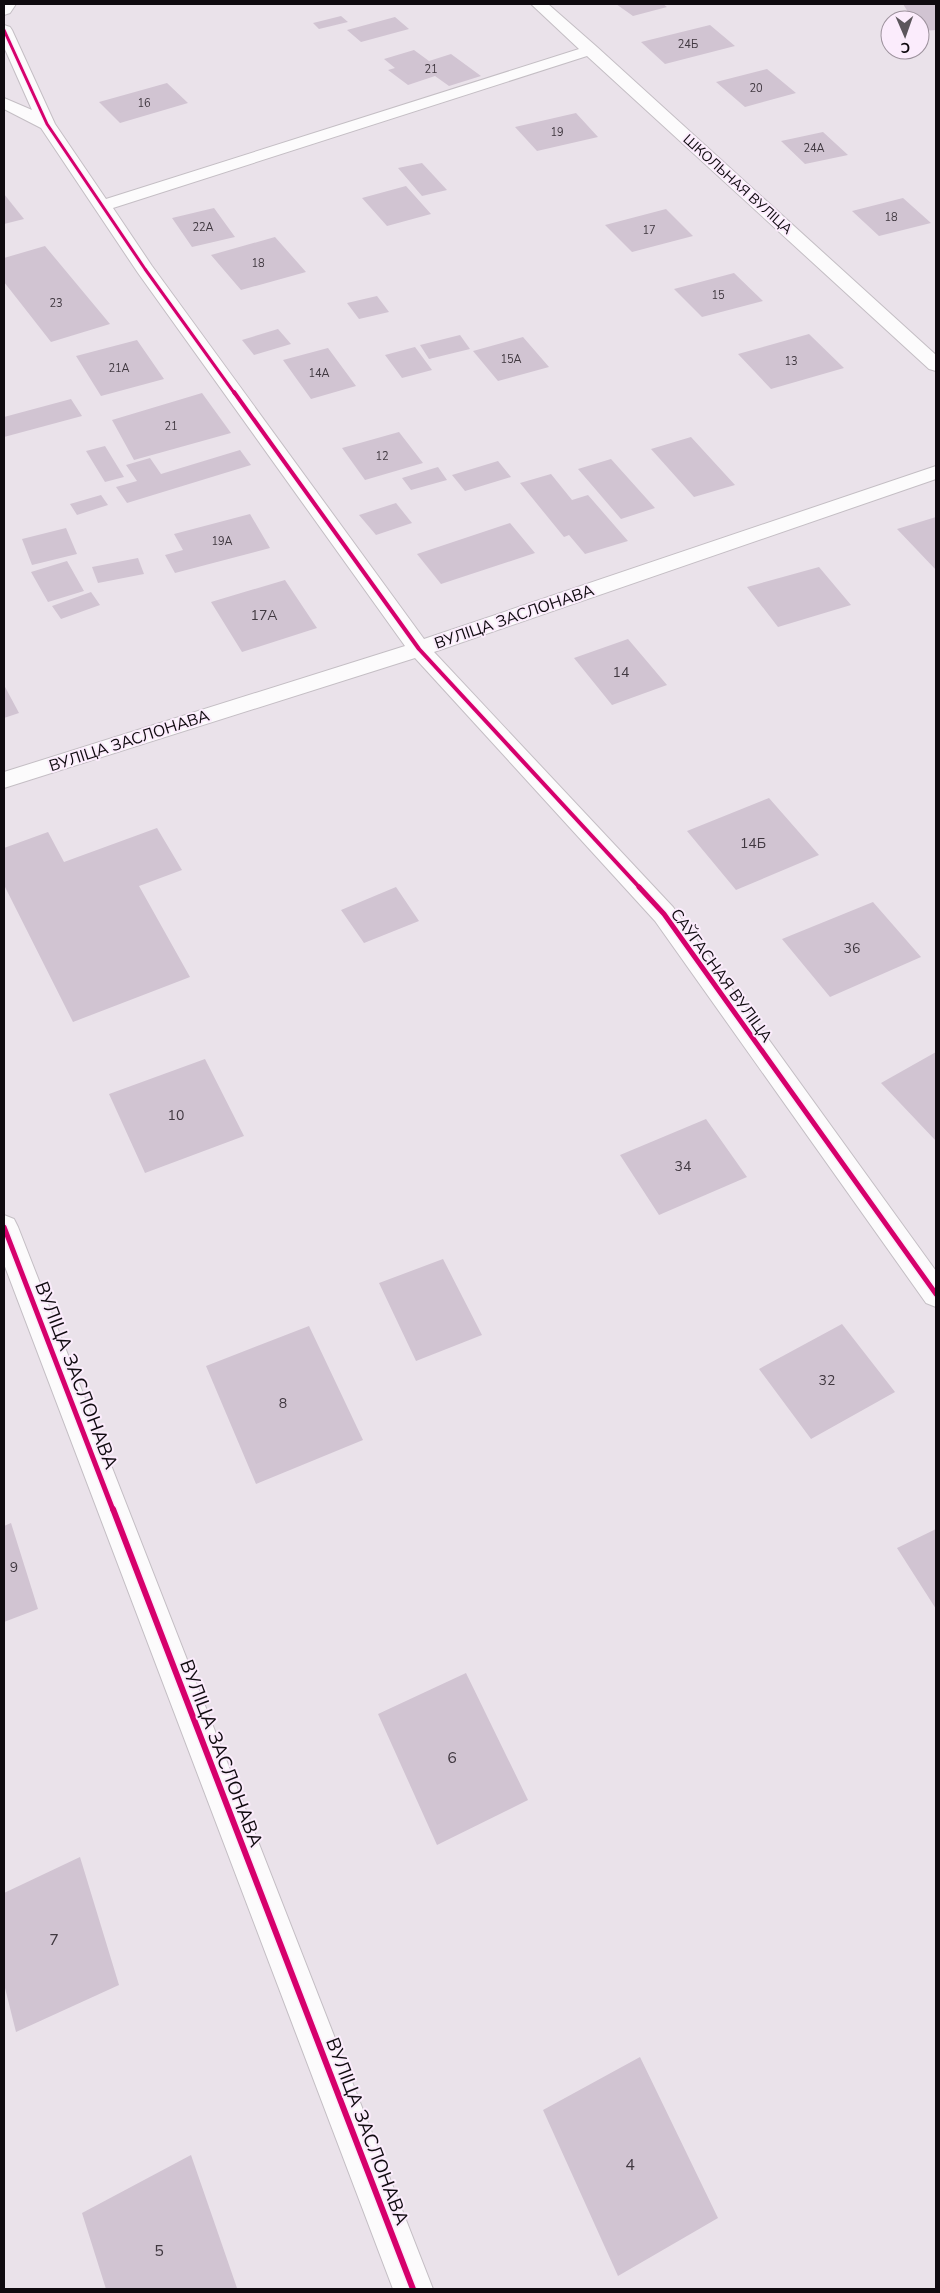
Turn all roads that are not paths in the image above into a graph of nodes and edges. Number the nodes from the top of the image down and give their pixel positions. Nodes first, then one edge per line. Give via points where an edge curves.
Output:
1 (8, 4) edge
2 (539, 4) edge
3 (4, 10) edge
4 (4, 30) edge
5 (590, 50) junction
6 (4, 103) edge
7 (47, 124) junction
8 (102, 206) junction
9 (936, 365) edge
10 (936, 472) edge
11 (419, 649) junction
12 (4, 780) edge
13 (4, 1227) edge
14 (936, 1294) edge
15 (413, 2289) edge

1 - 3 street
2 - 5 street, ШКОЛЬНАЯ ВУЛІЦА
4 - 7 street, САЎГАСНАЯ ВУЛІЦА
5 - 8 street
5 - 9 street, ШКОЛЬНАЯ ВУЛІЦА
6 - 7 street
7 - 8 street, САЎГАСНАЯ ВУЛІЦА
8 - 11 street, САЎГАСНАЯ ВУЛІЦА
10 - 11 street, ВУЛІЦА ЗАСЛОНАВА
11 - 12 street, ВУЛІЦА ЗАСЛОНАВА
11 - 14 street, САЎГАСНАЯ ВУЛІЦА via 664,914
13 - 15 street, ВУЛІЦА ЗАСЛОНАВА

